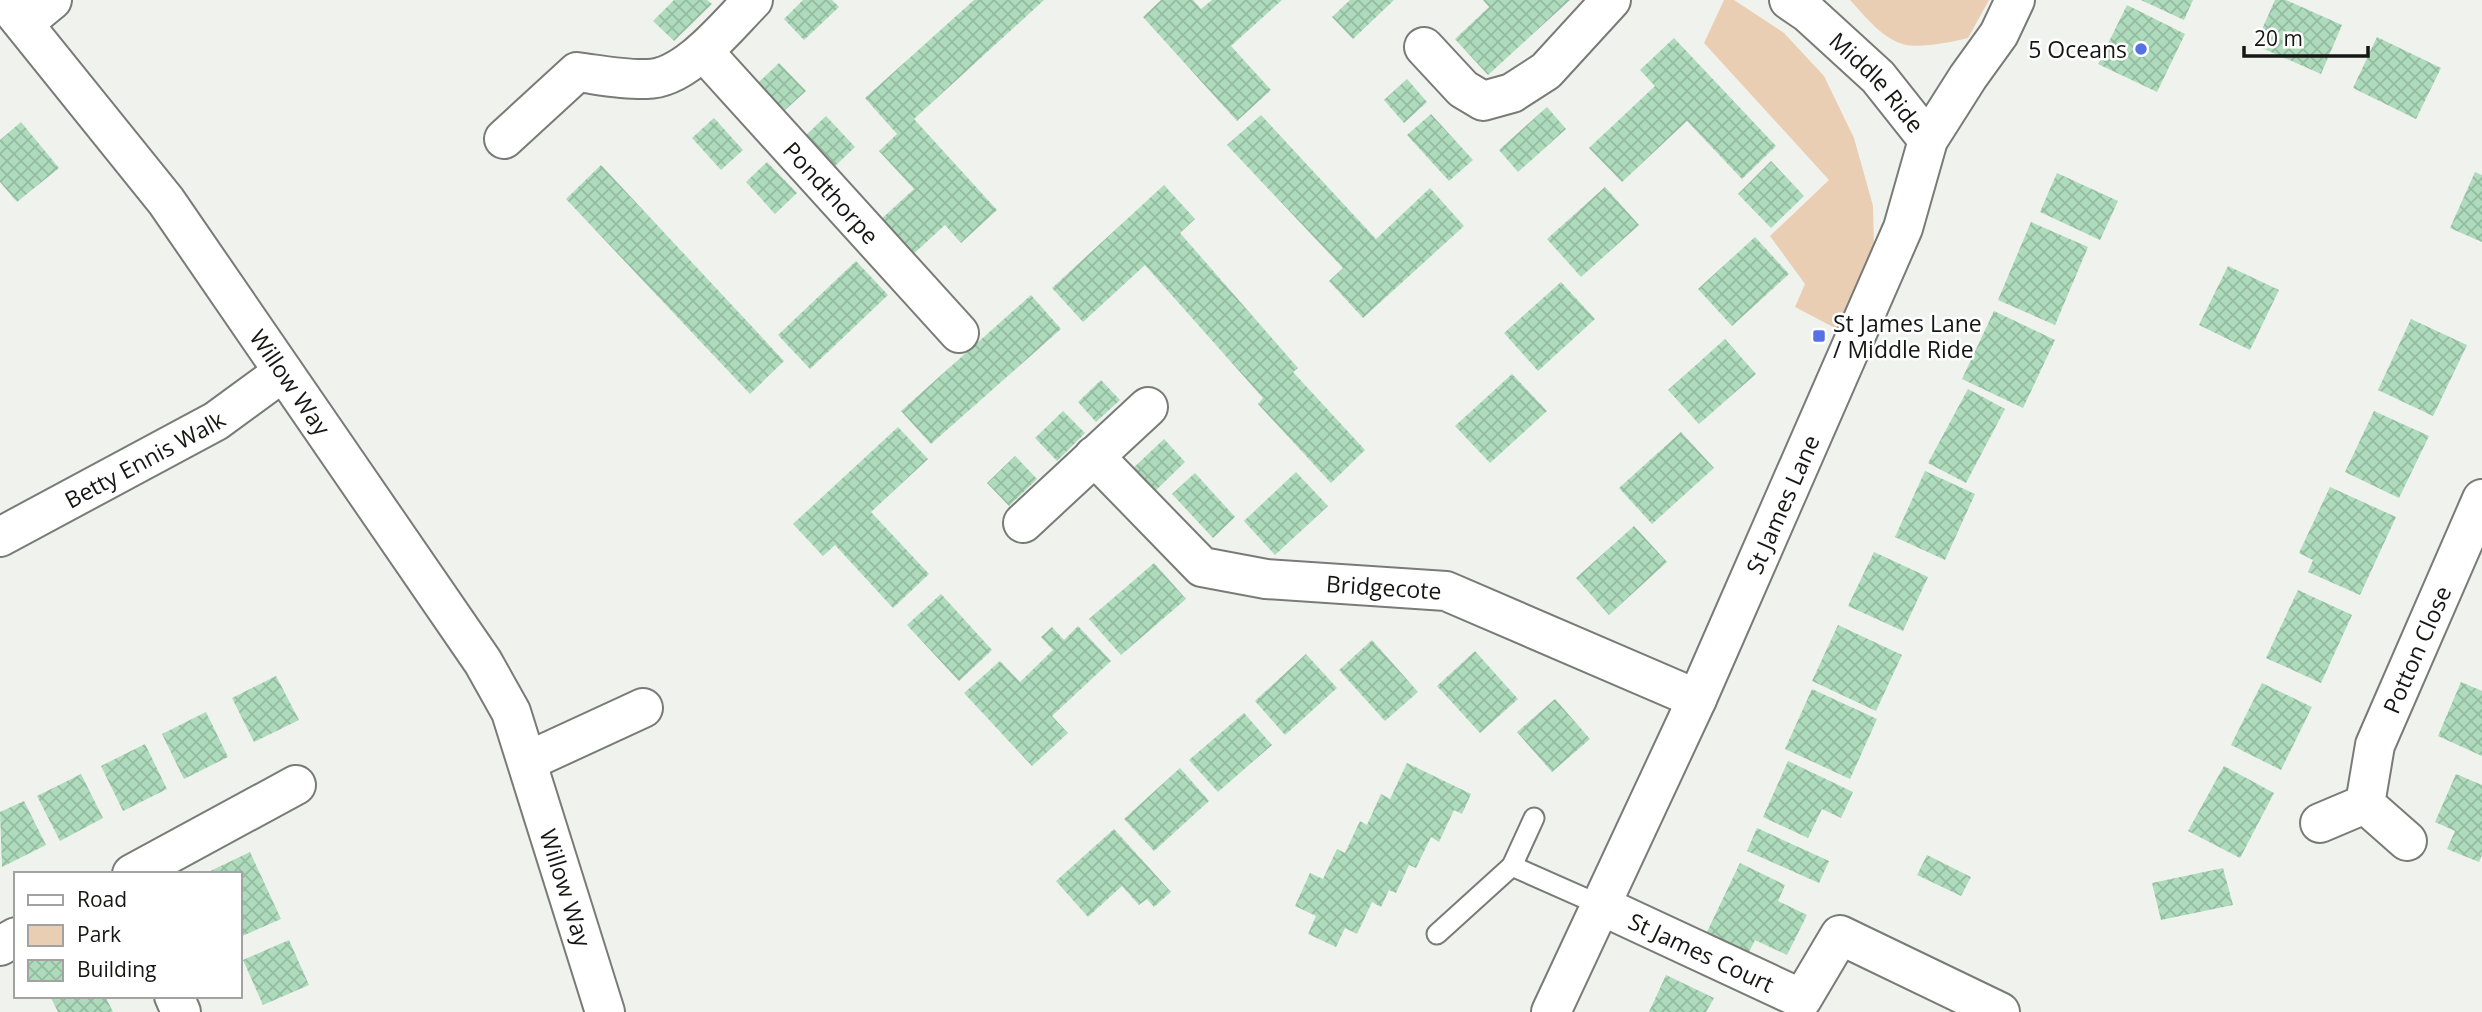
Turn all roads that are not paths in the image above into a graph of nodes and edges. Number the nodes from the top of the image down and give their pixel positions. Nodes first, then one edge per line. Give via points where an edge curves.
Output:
1 (753, 0) edge
2 (1611, 0) edge
3 (1789, 0) edge
4 (2015, 0) edge
5 (27, 8) edge
6 (1424, 47) dead end
7 (703, 51) junction
8 (504, 139) dead end
9 (1928, 140) junction
10 (959, 333) dead end
11 (284, 372) junction
12 (1148, 407) dead end
13 (1094, 456) junction
14 (2482, 499) edge
15 (1023, 523) dead end
16 (0, 537) edge
17 (1697, 699) junction
18 (643, 708) dead end
19 (528, 761) junction
20 (296, 785) dead end
21 (2365, 804) junction
22 (1534, 818) dead end
23 (2320, 823) dead end
24 (2407, 841) dead end
25 (1511, 866) junction
26 (136, 872) edge
27 (1601, 905) junction
28 (1437, 933) dead end
29 (1798, 1006) edge
30 (605, 1012) edge
31 (1551, 1012) edge
32 (2000, 1012) edge

1 - 7 street
2 - 6 street via 1546,71 1512,93 1483,101 1464,89
3 - 9 street, Middle Ride via 1878,77
4 - 9 street, St James Lane via 1999,34
5 - 11 street, Willow Way
7 - 8 street via 675,72 649,80 577,72
7 - 10 street, Pondthorpe
9 - 17 street, St James Lane via 1903,228
11 - 16 street, Betty Ennis Walk via 216,421
11 - 19 street, Willow Way via 483,662 511,712
12 - 13 street
13 - 15 street
13 - 17 street, Bridgecote via 1202,566 1266,579 1446,591
14 - 21 street, Potton Close via 2375,745
17 - 27 street, St James Lane
18 - 19 street
19 - 30 street, Willow Way
20 - 26 street
21 - 23 street
21 - 24 street
22 - 25 lane
25 - 27 lane
25 - 28 lane
27 - 29 street, St James Court
27 - 31 street, St James Lane
29 - 32 street, St James Court via 1840,935

